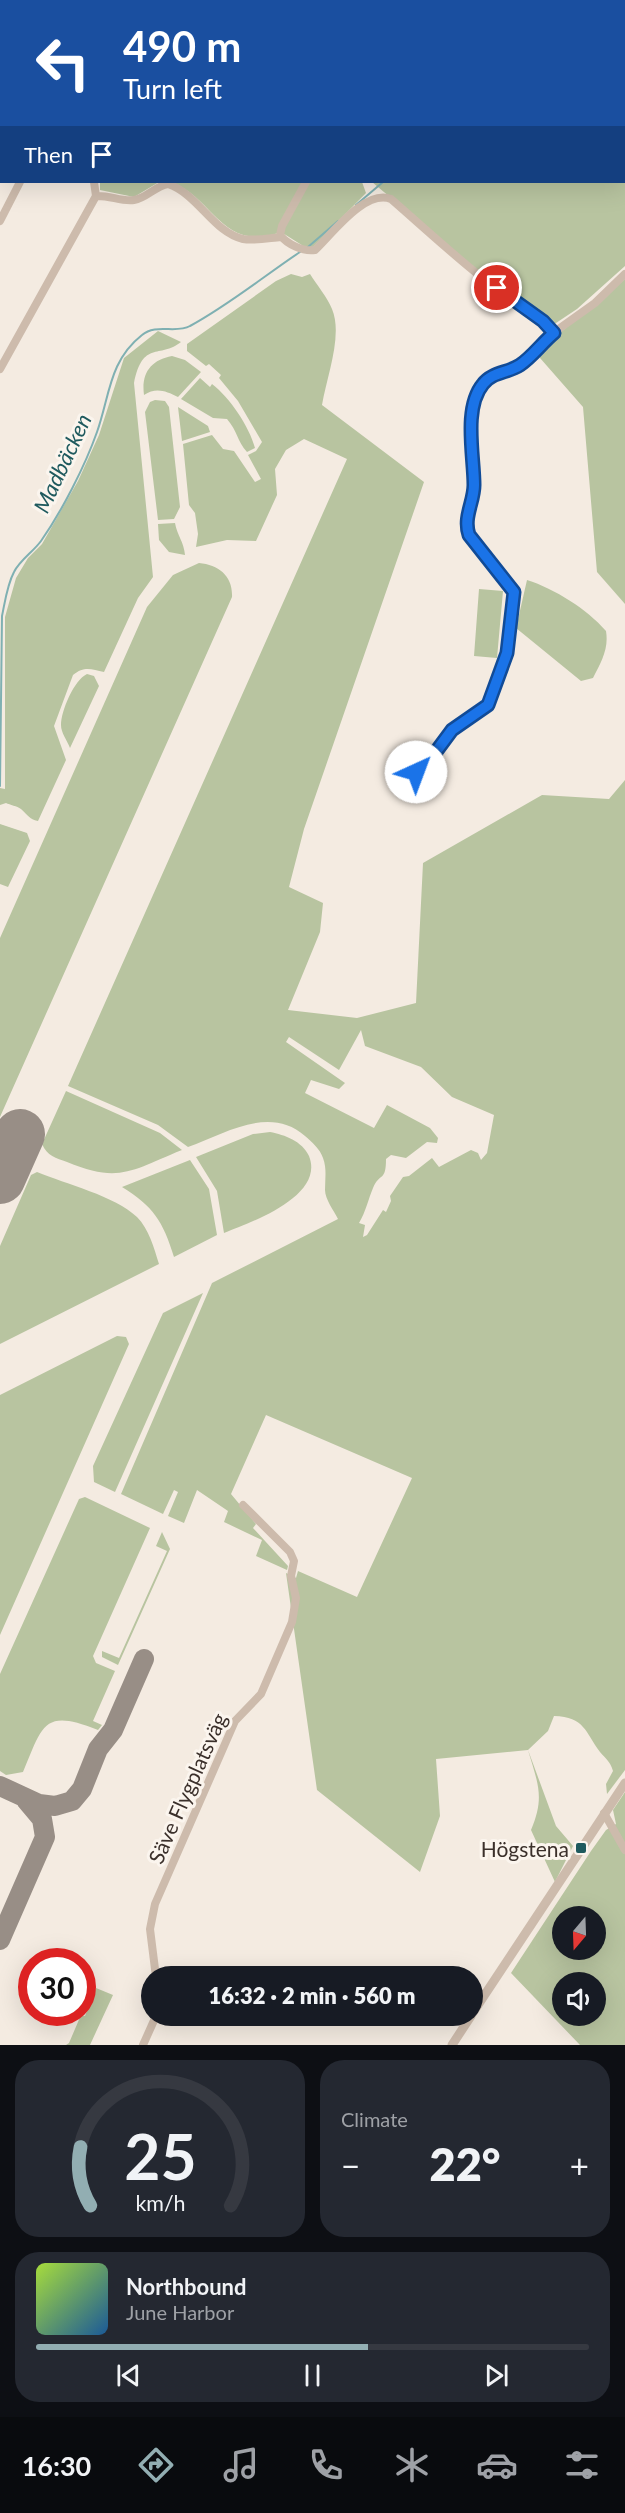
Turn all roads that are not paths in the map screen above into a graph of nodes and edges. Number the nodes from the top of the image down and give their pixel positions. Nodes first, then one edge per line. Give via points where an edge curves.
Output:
1 (19, 183) edge
2 (94, 183) edge
3 (305, 183) edge
4 (96, 196) junction
5 (0, 221) edge
6 (281, 237) junction
7 (625, 274) edge
8 (554, 333) junction
9 (0, 369) edge
10 (416, 772) dead end
11 (243, 1505) dead end
12 (625, 1782) edge
13 (604, 1813) junction
14 (625, 1850) edge
15 (155, 1966) edge
16 (483, 1998) edge
17 (152, 2026) edge
18 (465, 2026) edge
19 (143, 2045) edge
20 (452, 2045) edge

1 - 5 street
2 - 4 street
3 - 6 street via 282,226
4 - 6 street via 135,200 168,184 199,204 233,235 252,240
4 - 9 street
6 - 8 street via 307,251 315,250 365,202 383,196
7 - 8 street via 595,303
8 - 10 street via 520,365 486,381 477,395 471,432 474,490 467,528 514,592 507,653 488,705 452,730
11 - 15 street, Säve Flygplatsväg via 290,1552 294,1561 291,1576 296,1607 261,1694 235,1721 155,1904 150,1929
12 - 13 street
13 - 14 street
13 - 16 street
17 - 19 street
18 - 20 street

